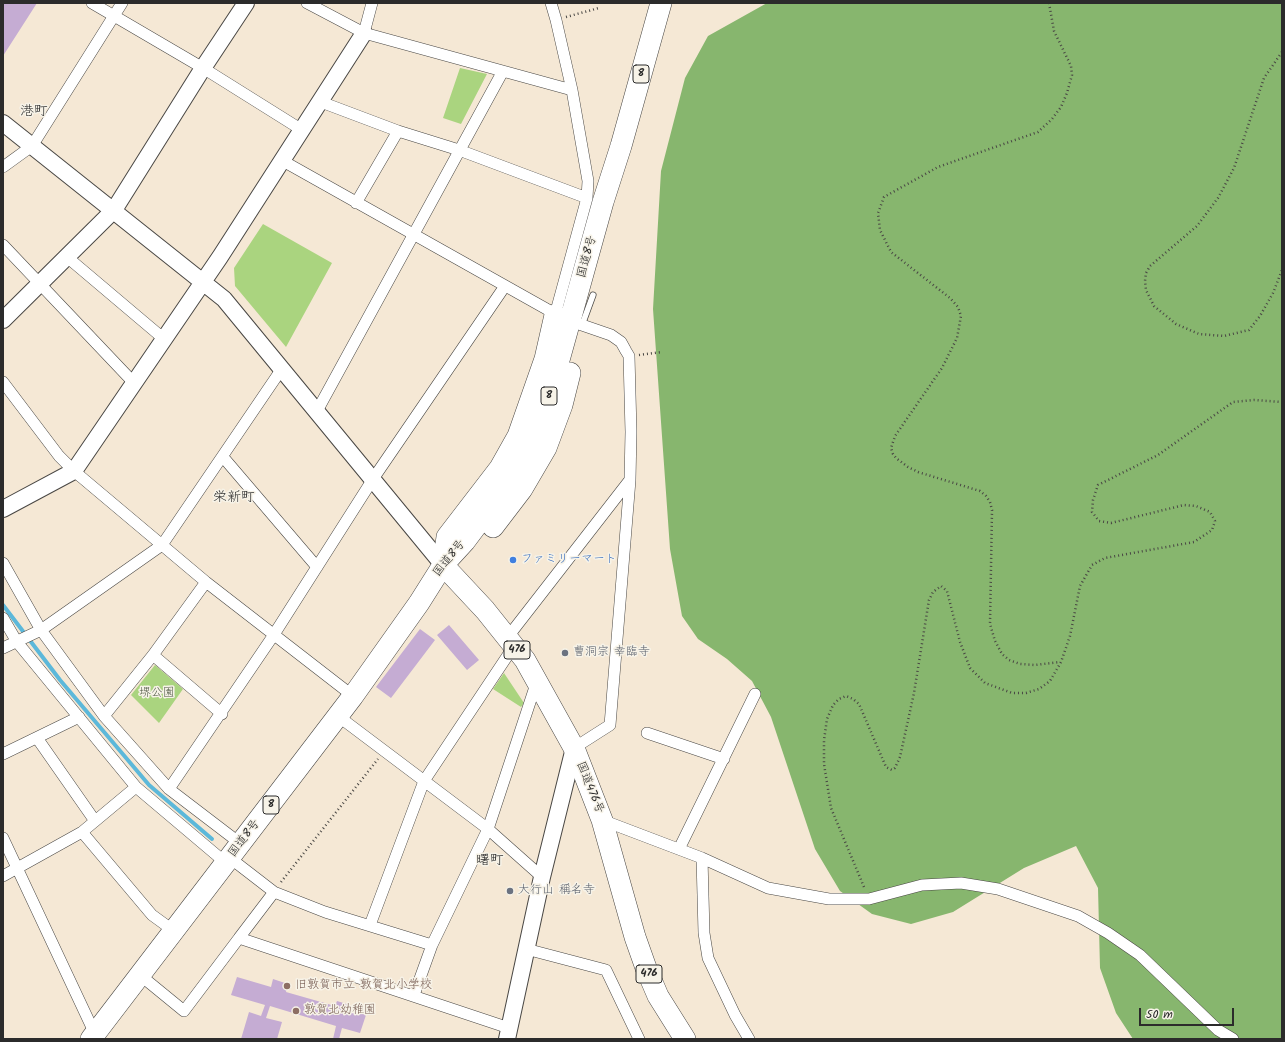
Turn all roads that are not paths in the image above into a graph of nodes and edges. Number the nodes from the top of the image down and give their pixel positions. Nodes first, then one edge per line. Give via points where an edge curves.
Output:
1 (92, 3) edge
2 (122, 3) edge
3 (246, 3) edge
4 (307, 3) edge
5 (372, 3) edge
6 (551, 3) edge
7 (661, 3) edge
8 (114, 16) junction
9 (364, 33) junction
10 (203, 68) junction
11 (503, 71) junction
12 (572, 90) junction
13 (321, 102) junction
14 (3, 123) edge
15 (302, 130) junction
16 (398, 131) junction
17 (32, 146) junction
18 (459, 150) junction
19 (282, 161) junction
20 (3, 167) edge
21 (595, 200) junction
22 (356, 203) junction
23 (114, 210) junction
24 (414, 235) junction
25 (3, 245) edge
26 (67, 257) junction
27 (203, 282) junction
28 (39, 283) junction
29 (505, 286) junction
30 (593, 295) dead end
31 (559, 316) junction
32 (3, 320) edge
33 (581, 324) junction
34 (164, 339) junction
35 (282, 370) junction
36 (3, 382) edge
37 (134, 383) junction
38 (317, 411) junction
39 (223, 457) junction
40 (74, 471) junction
41 (373, 479) junction
42 (630, 480) junction
43 (3, 508) edge
44 (162, 545) junction
45 (3, 563) edge
46 (443, 564) junction
47 (317, 567) junction
48 (206, 582) junction
49 (3, 618) edge
50 (41, 630) junction
51 (273, 636) junction
52 (18, 642) junction
53 (511, 642) junction
54 (3, 648) edge
55 (153, 655) junction
56 (538, 681) junction
57 (755, 694) dead end
58 (353, 696) junction
59 (222, 714) junction
60 (104, 716) junction
61 (338, 716) junction
62 (79, 717) junction
63 (647, 733) dead end
64 (37, 738) junction
65 (574, 748) junction
66 (3, 754) edge
67 (724, 759) junction
68 (424, 781) junction
69 (136, 787) junction
70 (169, 790) junction
71 (602, 820) junction
72 (95, 821) junction
73 (488, 829) junction
74 (82, 832) junction
75 (3, 838) edge
76 (679, 849) junction
77 (232, 855) junction
78 (702, 858) junction
79 (16, 868) junction
80 (3, 876) edge
81 (542, 877) junction
82 (274, 892) junction
83 (370, 925) junction
84 (174, 931) junction
85 (239, 938) junction
86 (432, 945) junction
87 (526, 950) junction
88 (140, 976) junction
89 (414, 995) junction
90 (508, 1033) edge
91 (93, 1037) edge
92 (639, 1039) edge
93 (685, 1039) edge
94 (749, 1039) edge
95 (1233, 1039) edge

1 - 8 street
2 - 8 street
3 - 10 street
4 - 9 street
5 - 9 street
6 - 12 street
7 - 21 highway, 国道8号 / 8 via 621,146
8 - 10 street
8 - 17 street
9 - 11 street
9 - 13 street
10 - 15 street
10 - 23 street
11 - 12 street
11 - 18 street
12 - 21 street via 588,181
13 - 15 street
13 - 16 street
14 - 17 street
15 - 19 street
16 - 18 street
16 - 22 street
17 - 20 street
17 - 23 street
18 - 21 street
18 - 24 street
19 - 22 street
19 - 27 street
21 - 31 street
21 - 46 highway, 国道8号 / 8 via 549,396 533,440 489,509 465,541
22 - 24 street
23 - 26 street
23 - 27 street
24 - 29 street
24 - 38 street
25 - 28 street
26 - 28 street
26 - 34 street
27 - 34 street
27 - 35 street via 224,299
28 - 32 street
28 - 37 street
29 - 31 street
29 - 41 street
30 - 33 lane
31 - 46 highway via 518,436 500,468 447,537
33 - 42 street via 616,338 629,356
33 - 46 highway via 562,405 546,448 522,489 479,546 466,557
34 - 37 street
35 - 38 street
35 - 39 street
36 - 40 street via 59,456
37 - 40 street
38 - 41 street
39 - 44 street
39 - 47 street
40 - 43 street
40 - 44 street
41 - 46 street
41 - 47 street
42 - 53 street
42 - 65 street via 610,725
44 - 48 street
44 - 50 street
45 - 50 street
46 - 53 highway, 国道476号 / 476
46 - 58 highway, 国道8号 / 8 via 419,603
47 - 51 street
48 - 51 street
48 - 55 street
49 - 52 street
50 - 52 street
50 - 60 street
51 - 58 street
51 - 59 street
52 - 54 street
52 - 62 street
53 - 56 highway, 国道476号 / 476
53 - 68 street
55 - 59 street
55 - 60 street
56 - 65 highway, 国道476号 / 476
56 - 73 street
57 - 67 street
58 - 61 highway, 国道8号 / 8
59 - 70 street
60 - 70 street
61 - 68 street
61 - 77 highway, 国道8号 / 8
62 - 64 street
62 - 69 street
63 - 67 street
64 - 66 street
64 - 72 street
65 - 71 highway, 国道476号 / 476
65 - 81 street
67 - 76 street
68 - 73 street
68 - 83 street
69 - 72 street
69 - 77 street
70 - 77 street
71 - 76 street
71 - 93 highway, 国道476号 / 476 via 646,968 658,996
72 - 74 street
73 - 81 street
73 - 86 street
74 - 79 street
74 - 84 street via 152,916
75 - 79 street
76 - 78 street
77 - 82 street
77 - 84 highway, 国道8号 / 8
78 - 94 street via 704,933 708,958
78 - 95 street via 768,888 829,899 869,899 922,885 961,883 998,890 1078,916 1140,955 1218,1030
79 - 80 street
79 - 91 street
81 - 87 street
82 - 83 street via 325,912
82 - 85 street
83 - 86 street
84 - 88 highway, 国道8号 / 8
85 - 88 street via 184,1011
85 - 89 street
86 - 89 street
87 - 90 street
87 - 92 street via 606,970
88 - 91 highway, 国道8号 / 8
89 - 90 street

